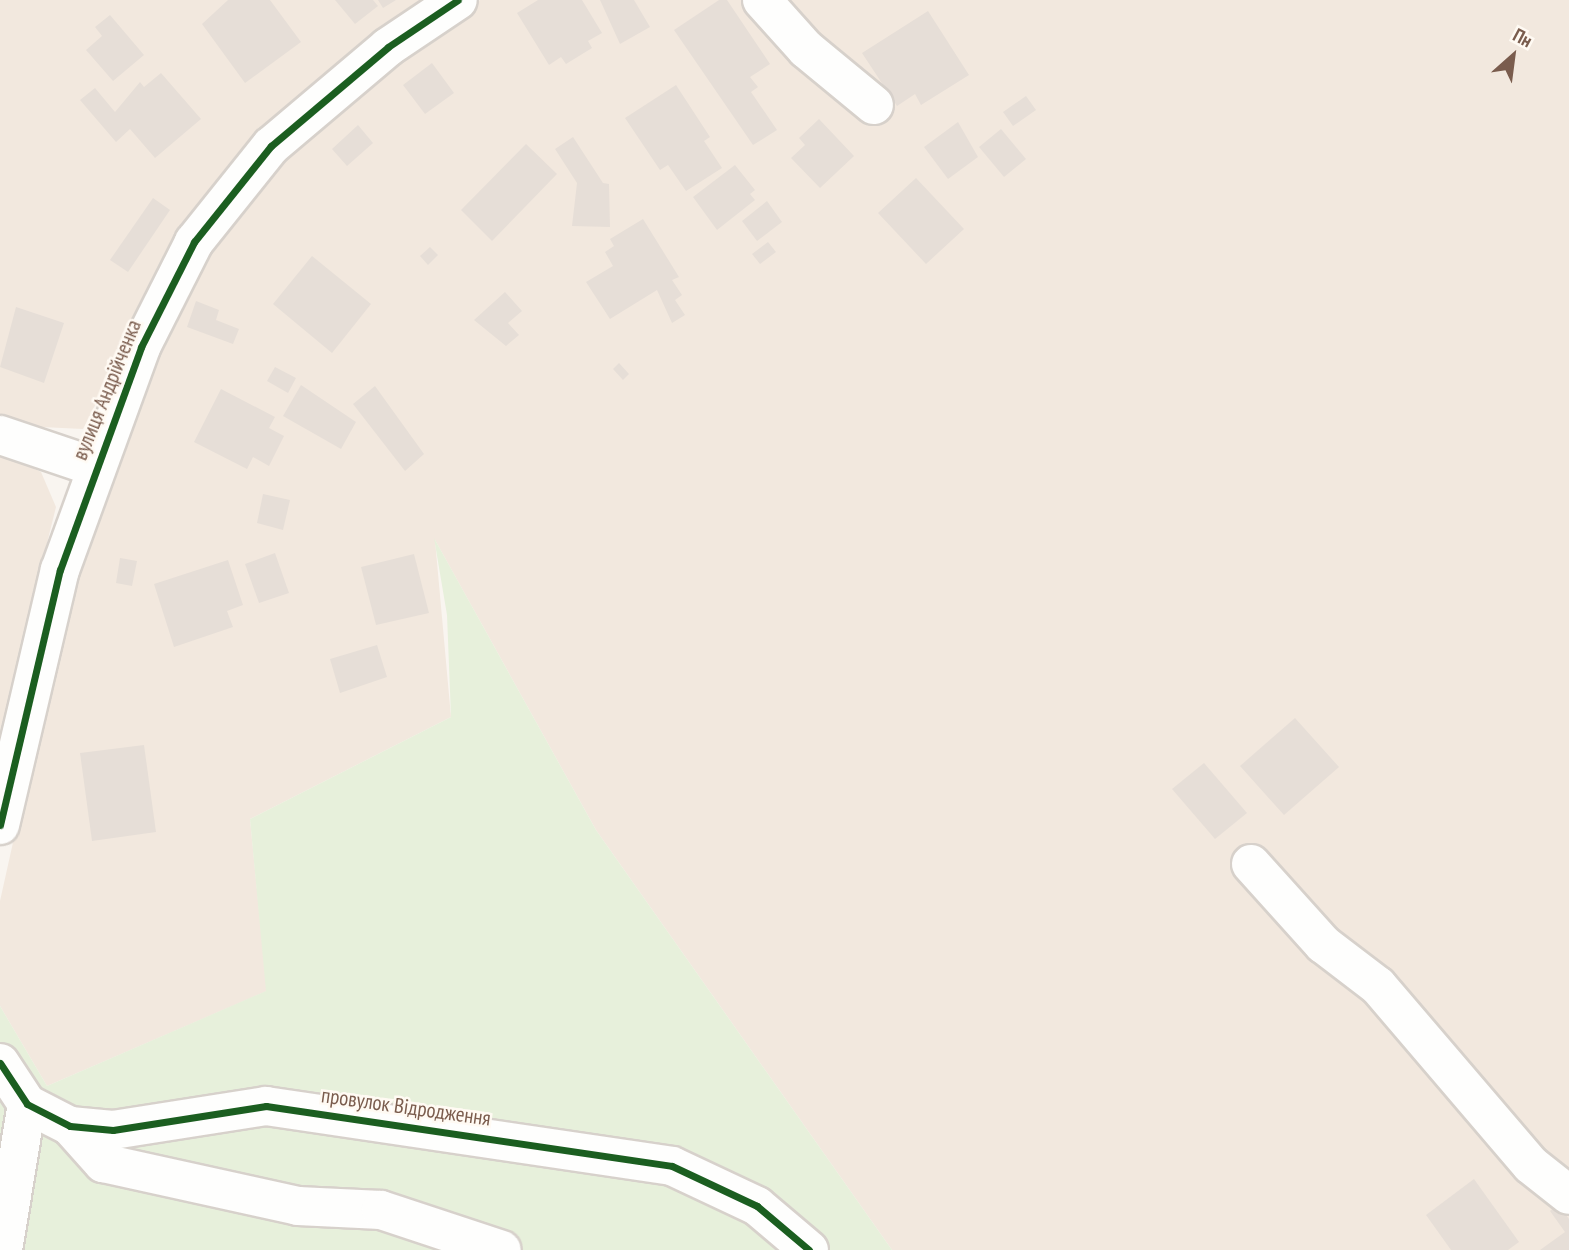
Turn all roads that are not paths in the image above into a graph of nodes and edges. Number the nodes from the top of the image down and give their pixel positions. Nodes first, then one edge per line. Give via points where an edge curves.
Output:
1 (458, 0) edge
2 (762, 0) edge
3 (874, 105) dead end
4 (0, 435) edge
5 (95, 467) junction
6 (0, 825) edge
7 (1251, 864) dead end
8 (0, 1063) edge
9 (27, 1104) junction
10 (70, 1126) junction
11 (1569, 1195) edge
12 (2, 1250) edge
13 (502, 1250) edge
14 (809, 1250) edge

1 - 5 street, вулиця Андрійченка via 388,47 271,146 194,242 141,346
2 - 3 street via 806,49
4 - 5 street
5 - 6 street, вулиця Андрійченка via 60,570
7 - 11 street via 1322,944 1378,986 1531,1165
8 - 9 street, провулок Відродження
9 - 10 street, провулок Відродження
9 - 12 street
10 - 13 street via 103,1163 298,1206 381,1210
10 - 14 street, провулок Відродження via 113,1130 265,1106 672,1166 757,1206

